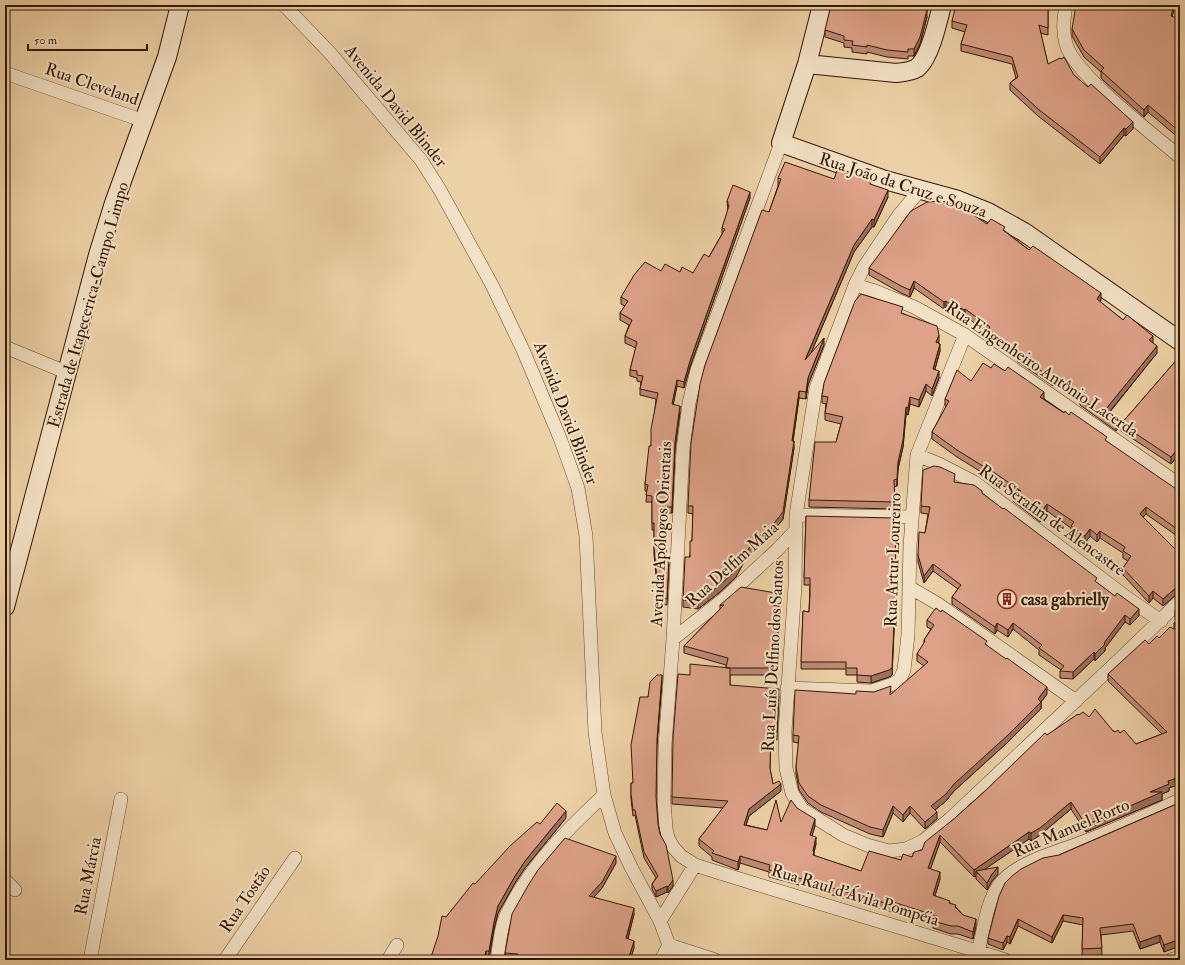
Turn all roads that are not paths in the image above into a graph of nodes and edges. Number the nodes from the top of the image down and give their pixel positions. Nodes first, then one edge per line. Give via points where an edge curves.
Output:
1 (180, 5) edge
2 (284, 5) edge
3 (822, 5) edge
4 (942, 5) edge
5 (1066, 5) edge
6 (807, 64) junction
7 (5, 74) edge
8 (144, 121) junction
9 (781, 143) junction
10 (1180, 157) edge
11 (920, 190) junction
12 (855, 285) junction
13 (965, 335) junction
14 (1180, 341) edge
15 (5, 347) edge
16 (68, 373) junction
17 (917, 455) junction
18 (1180, 486) edge
19 (796, 515) junction
20 (912, 517) junction
21 (796, 530) junction
22 (909, 587) junction
23 (1180, 601) edge
24 (5, 607) edge
25 (1161, 621) junction
26 (673, 639) junction
27 (787, 688) junction
28 (1076, 701) junction
29 (604, 795) junction
30 (121, 799) dead end
31 (1180, 800) edge
32 (294, 858) dead end
33 (695, 865) junction
34 (5, 880) edge
35 (16, 890) dead end
36 (660, 921) junction
37 (397, 945) dead end
38 (669, 946) junction
39 (978, 952) junction
40 (1180, 957) edge
41 (90, 960) edge
42 (226, 960) edge
43 (388, 960) edge
44 (497, 960) edge
45 (661, 960) edge
46 (677, 960) edge
47 (714, 960) edge
48 (1005, 960) edge
49 (1171, 960) edge

1 - 8 main road, Estrada de Itapecerica-Campo Limpo via 167,57
2 - 29 street, Avenida David Blinder via 330,53 421,160 492,285 523,350 576,482 582,508 586,536 595,737
3 - 6 main road
4 - 6 main road via 926,57 918,67 908,72
5 - 10 street via 1066,46 1079,67 1106,94
6 - 9 main road
7 - 8 street, Rua Cleveland
8 - 16 main road, Estrada de Itapecerica-Campo Limpo via 114,203
9 - 11 main road, Rua João da Cruz e Souza
9 - 26 street, Avenida Apólogos Orientais via 697,370 689,403 683,449
11 - 12 street, Rua Luís Delfino dos Santos via 879,244
11 - 14 main road, Rua João da Cruz e Souza via 958,200 988,212 1024,232
12 - 13 street, Rua Engenheiro Antônio Lacerda via 914,307
12 - 19 street, Rua Luís Delfino dos Santos via 816,388
13 - 17 street, Rua Artur Loureiro
13 - 18 street, Rua Engenheiro Antônio Lacerda
15 - 16 street
16 - 24 main road, Estrada de Itapecerica-Campo Limpo
17 - 20 street, Rua Artur Loureiro
17 - 25 street, Rua Serafim de Alencastre via 974,482
19 - 20 street
19 - 21 street, Rua Luís Delfino dos Santos
20 - 22 street, Rua Artur Loureiro
21 - 26 street, Rua Delfim Maia via 725,598
21 - 27 street, Rua Luís Delfino dos Santos via 795,586
22 - 27 street, Rua Artur Loureiro via 908,635 904,670 900,679 872,691
22 - 28 street via 938,604
23 - 25 street, Rua Luís Delfino dos Santos
25 - 28 street, Rua Luís Delfino dos Santos
26 - 33 street, Avenida Apólogos Orientais via 665,745 666,828 673,847
27 - 28 street, Rua Luís Delfino dos Santos via 786,768 792,792 802,809 843,835 889,851 923,841
29 - 36 street, Avenida David Blinder via 615,833
29 - 44 street via 550,850 522,885 505,919
30 - 41 street, Rua Márcia
31 - 39 street, Rua Manuel Porto via 1025,864 1006,877 992,899
32 - 42 street, Rua Tostão
33 - 36 street
33 - 39 street, Rua Raul d'Ávila Pompéia
34 - 35 street
36 - 38 street, Avenida David Blinder
37 - 43 street
38 - 45 street
38 - 46 street, Avenida David Blinder
38 - 47 street
39 - 48 street, Rua Raul d'Ávila Pompéia
40 - 49 street

